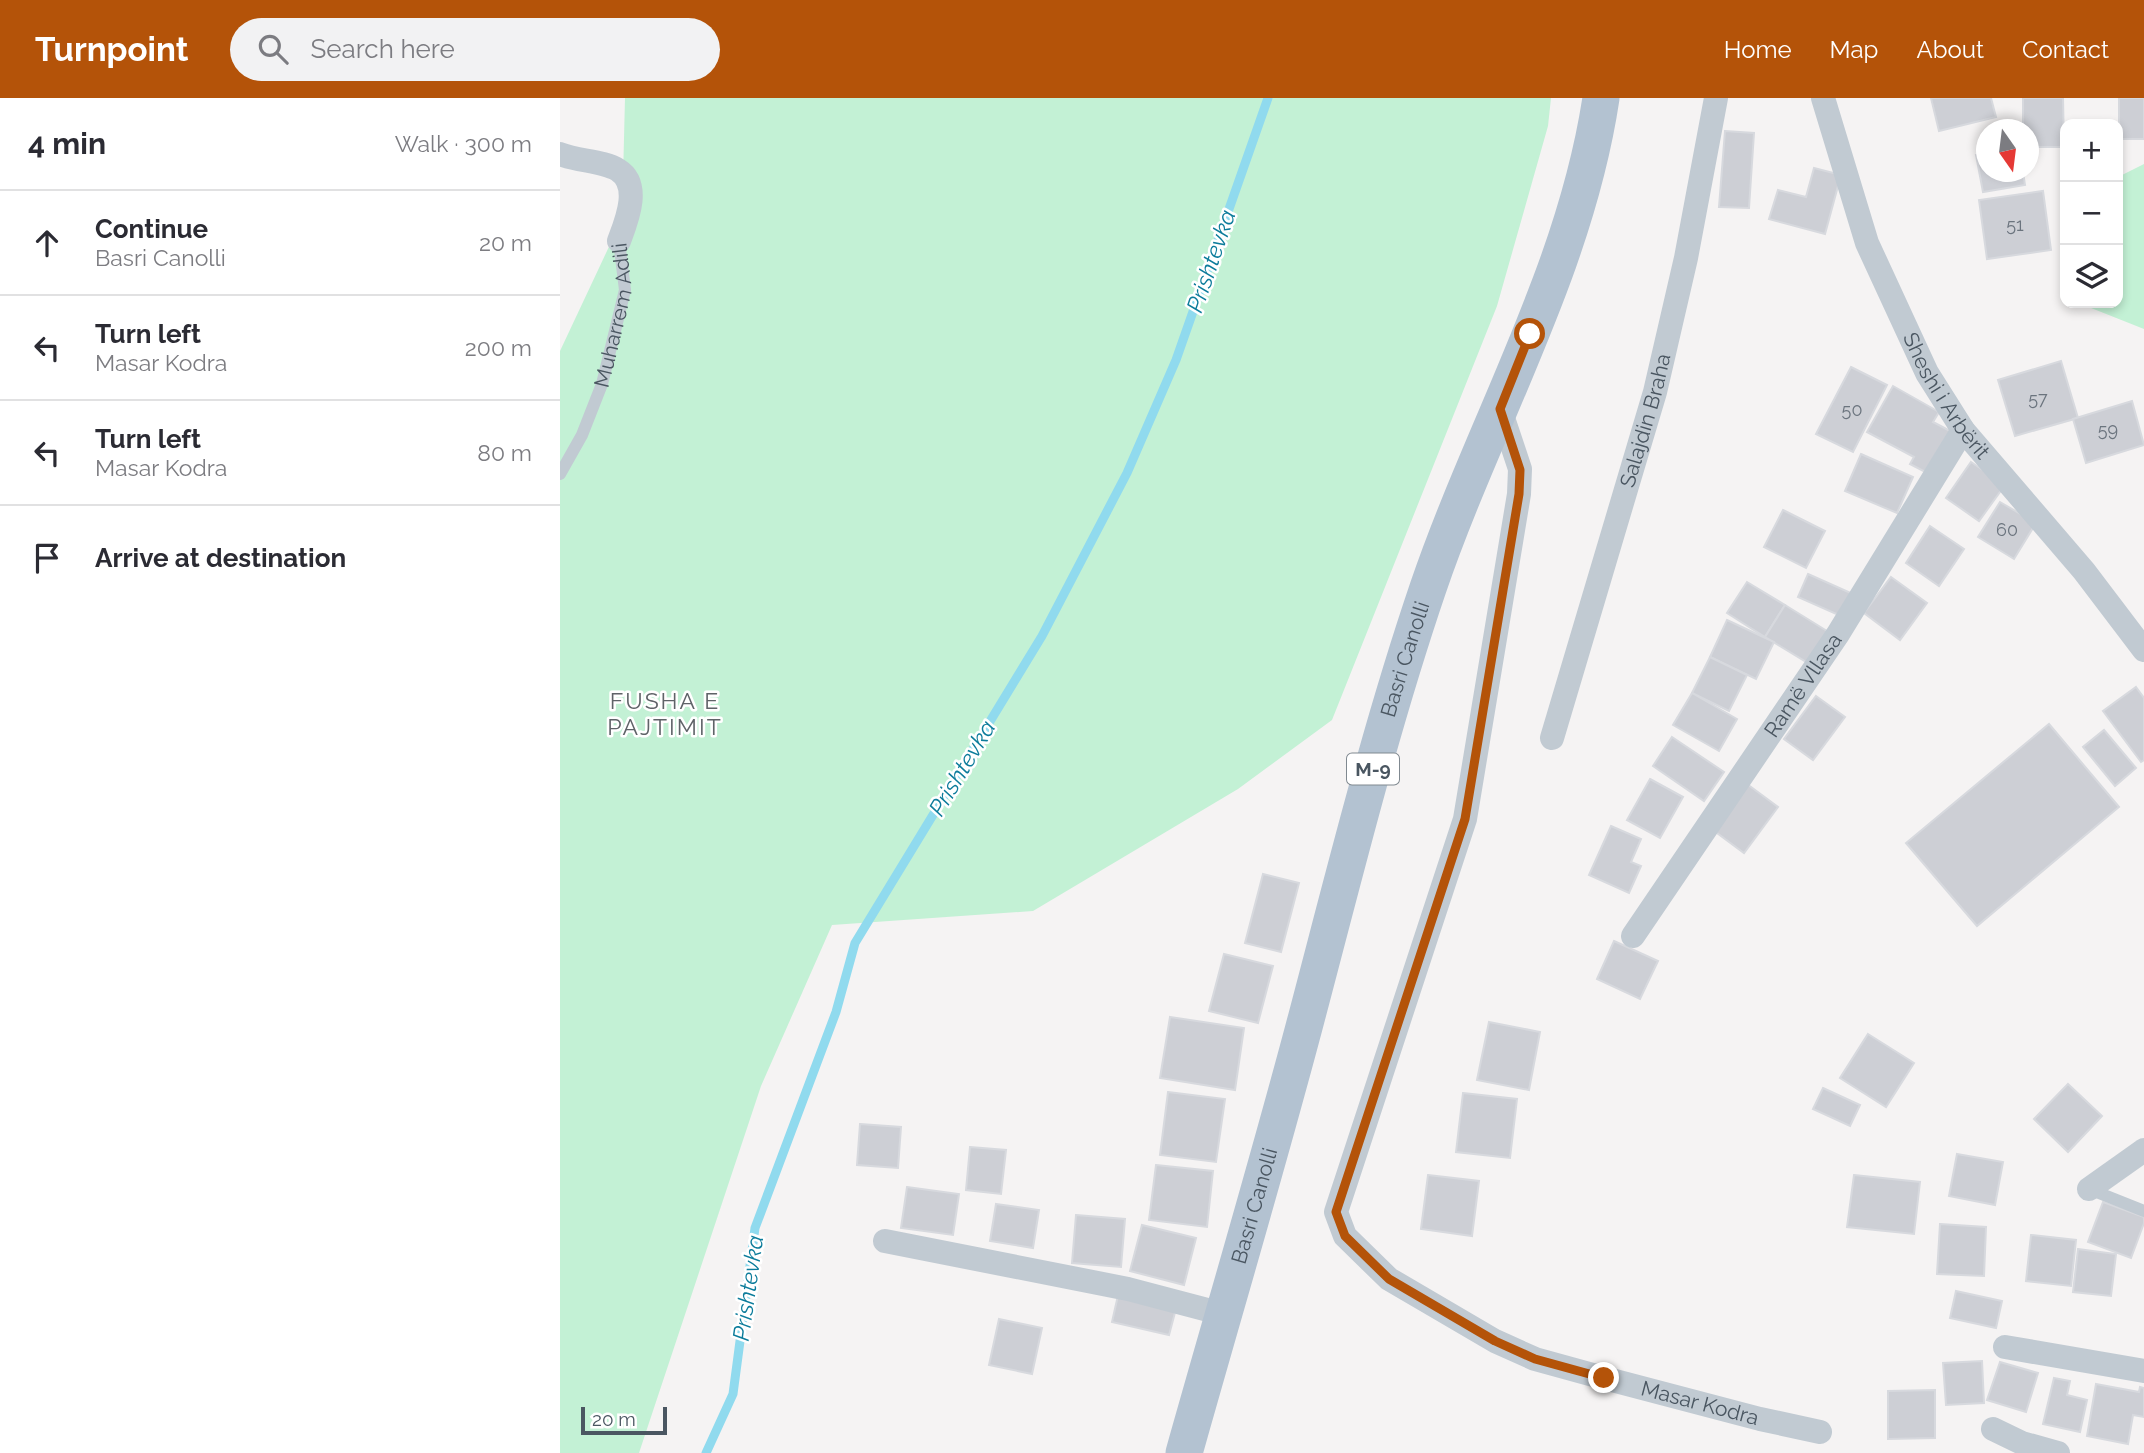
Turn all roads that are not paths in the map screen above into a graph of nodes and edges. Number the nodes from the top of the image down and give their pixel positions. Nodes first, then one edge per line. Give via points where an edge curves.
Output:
1 (1601, 98) edge
2 (1716, 98) edge
3 (1823, 98) edge
4 (565, 158) edge
5 (619, 241) joint
6 (1500, 409) junction
7 (1963, 430) junction
8 (560, 474) edge
9 (2142, 644) edge
10 (1552, 738) dead end
11 (1633, 936) dead end
12 (2144, 1150) edge
13 (2089, 1189) joint
14 (2144, 1210) edge
15 (885, 1241) dead end
16 (1223, 1314) junction
17 (2005, 1347) dead end
18 (2144, 1371) edge
19 (1993, 1429) dead end
20 (1820, 1432) dead end
21 (2022, 1448) edge
22 (1184, 1453) edge
23 (2058, 1453) edge

1 - 6 main road, Basri Canolli / M-9 via 1594,146 1578,201
2 - 10 street, Salajdin Braha via 1655,391
3 - 7 street, Sheshi i Arbërit via 1867,243 1927,373
4 - 5 street, Muharrem Adili via 620,170 628,182 630,209
5 - 8 lane, Muharrem Adili via 625,290 602,384
6 - 16 main road, Basri Canolli / M-9 via 1429,586 1400,676
6 - 20 street, Masar Kodra via 1520,470 1519,494 1465,819 1336,1212 1345,1236 1389,1279 1495,1341 1535,1359
7 - 9 street, Sheshi i Arbërit
7 - 11 street, Ramë Vllasa via 1838,634
12 - 13 street
13 - 14 lane
15 - 16 street via 1128,1289
16 - 22 main road, Basri Canolli / M-9
17 - 18 street
19 - 21 street
21 - 23 street

